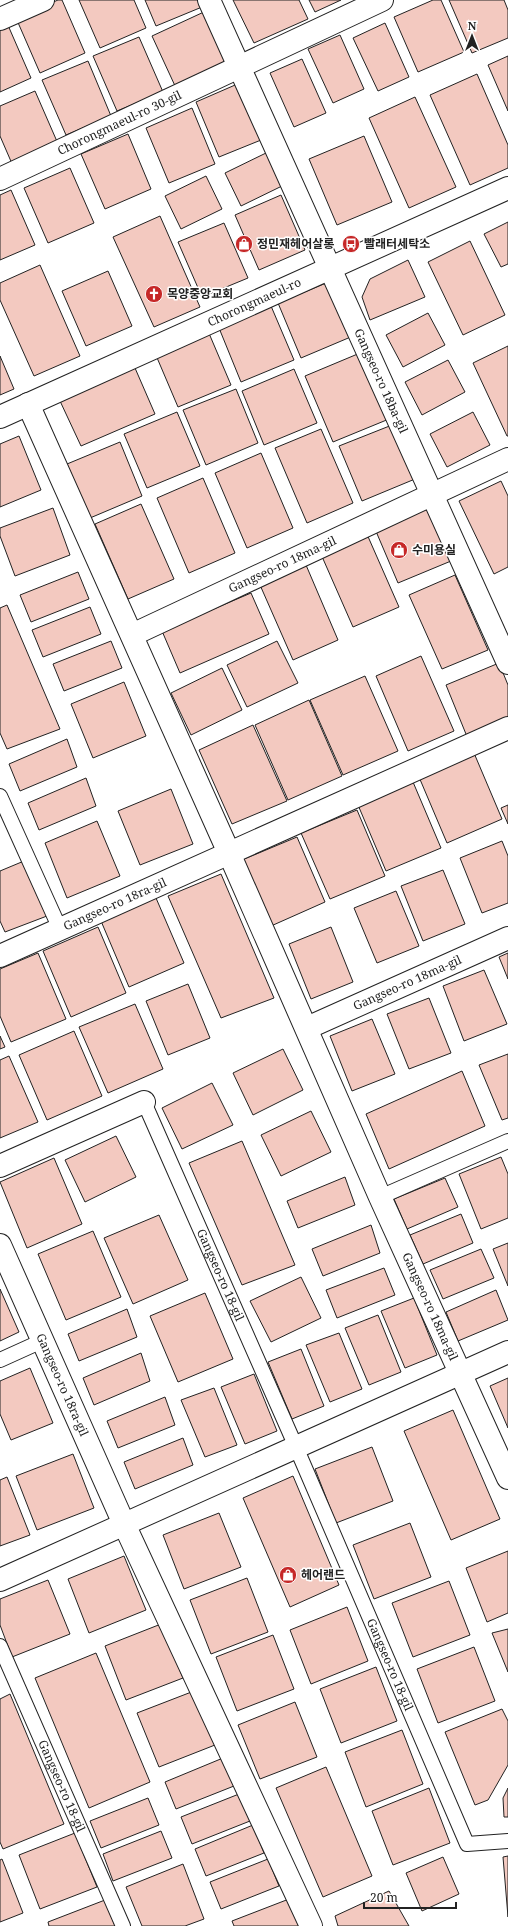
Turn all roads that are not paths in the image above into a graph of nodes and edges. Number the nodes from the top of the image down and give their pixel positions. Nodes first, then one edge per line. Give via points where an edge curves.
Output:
1 (42, 0) edge
2 (209, 0) edge
3 (382, 0) edge
4 (0, 19) edge
5 (239, 67) junction
6 (0, 179) edge
7 (508, 188) edge
8 (330, 268) junction
9 (28, 404) junction
10 (0, 417) edge
11 (508, 459) edge
12 (432, 493) junction
13 (132, 635) junction
14 (508, 663) edge
15 (508, 728) edge
16 (0, 796) edge
17 (229, 853) junction
18 (60, 929) junction
19 (508, 938) edge
20 (0, 956) edge
21 (307, 1028) junction
22 (144, 1102) joint
23 (508, 1141) edge
24 (0, 1166) edge
25 (380, 1197) junction
26 (0, 1245) edge
27 (42, 1341) junction
28 (508, 1352) edge
29 (0, 1360) edge
30 (461, 1372) junction
31 (296, 1447) junction
32 (508, 1478) edge
33 (124, 1524) junction
34 (0, 1580) edge
35 (0, 1646) edge
36 (508, 1841) edge
37 (123, 1926) edge
38 (311, 1926) edge

1 - 4 street
2 - 5 street
3 - 5 street, Chorongmaeul-ro 30-gil
5 - 6 street, Chorongmaeul-ro 30-gil
5 - 8 street
7 - 8 street, Chorongmaeul-ro
8 - 9 street, Chorongmaeul-ro
8 - 12 street, Gangseo-ro 18ba-gil
9 - 10 street, Chorongmaeul-ro
9 - 13 street, Gangseo-ro 18ma-gil
11 - 12 street
12 - 13 street, Gangseo-ro 18ma-gil
12 - 14 street, Gangseo-ro 18ba-gil
13 - 17 street, Gangseo-ro 18ma-gil
15 - 17 street
16 - 18 lane
17 - 18 street, Gangseo-ro 18ra-gil
17 - 21 street, Gangseo-ro 18ma-gil
18 - 20 street, Gangseo-ro 18ra-gil
19 - 21 street, Gangseo-ro 18ma-gil
21 - 25 street, Gangseo-ro 18ma-gil
22 - 24 street
22 - 31 lane, Gangseo-ro 18-gil
23 - 25 lane
25 - 30 street, Gangseo-ro 18ma-gil
26 - 27 street, Gangseo-ro 18ra-gil
27 - 29 lane
27 - 33 street, Gangseo-ro 18ra-gil
28 - 30 street
30 - 31 street
30 - 32 street
31 - 33 street
31 - 36 lane, Gangseo-ro 18-gil via 467,1844
33 - 34 street
33 - 38 street
35 - 37 lane, Gangseo-ro 18-gil

